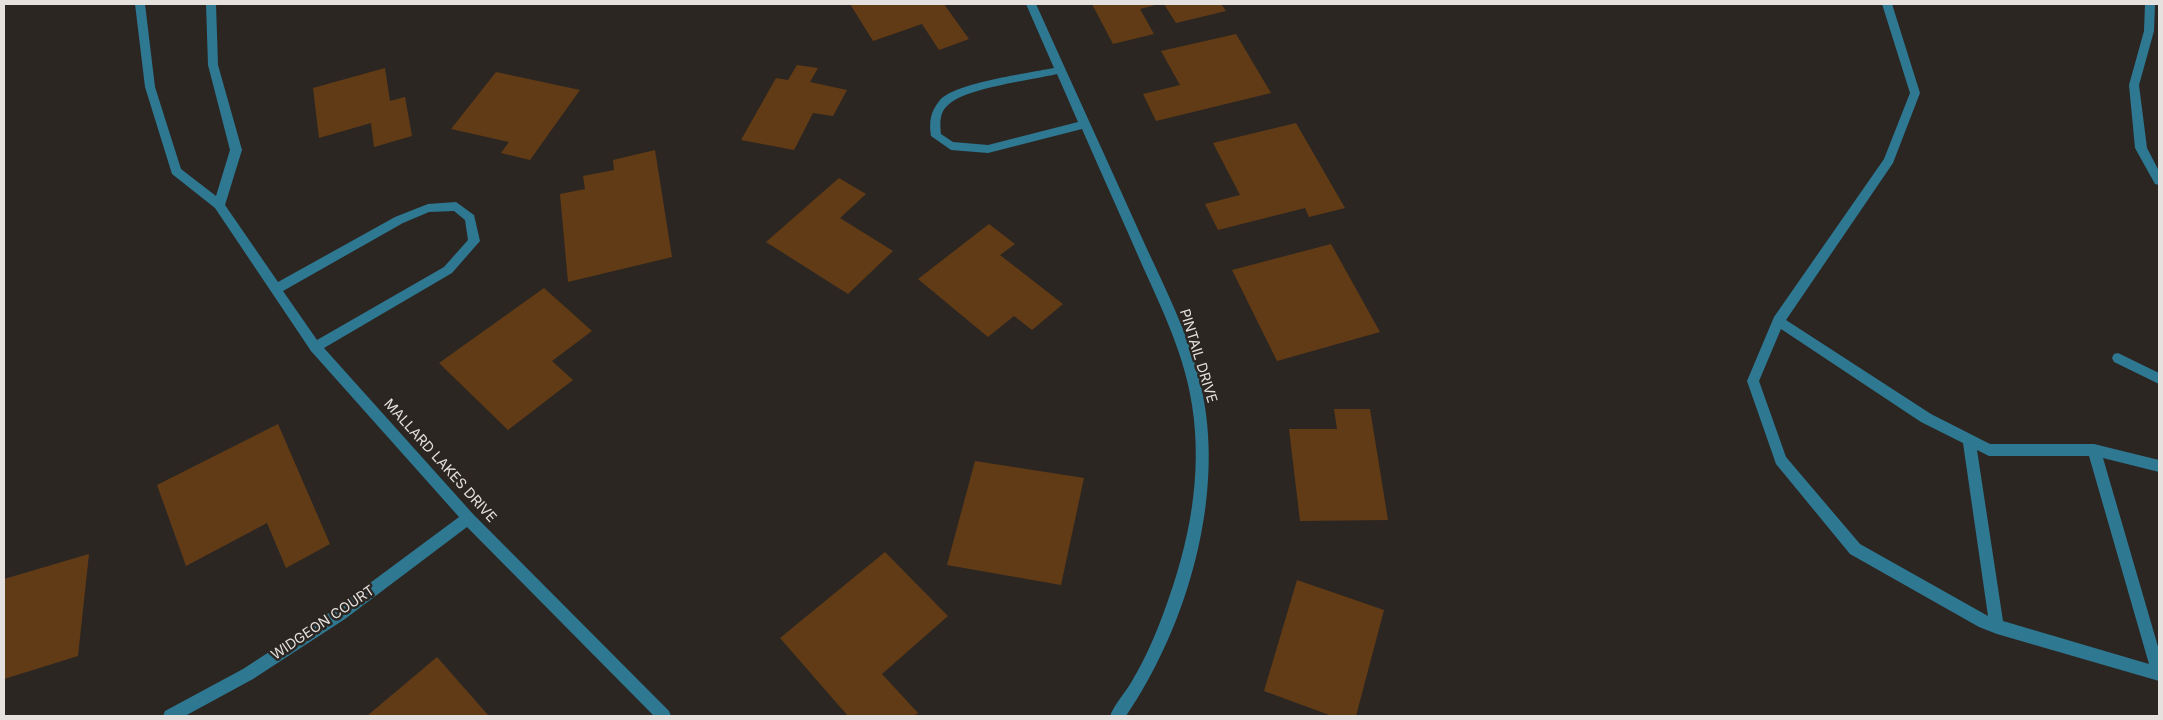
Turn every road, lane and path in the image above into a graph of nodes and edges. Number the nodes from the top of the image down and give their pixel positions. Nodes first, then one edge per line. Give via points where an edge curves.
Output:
1 (140, 4) edge
2 (212, 4) edge
3 (1031, 4) edge
4 (1887, 4) edge
5 (2150, 4) edge
6 (1061, 70) junction
7 (1085, 124) junction
8 (2159, 181) edge
9 (218, 204) junction
10 (276, 289) junction
11 (1778, 321) junction
12 (315, 347) junction
13 (2118, 358) dead end
14 (2159, 379) edge
15 (1969, 439) junction
16 (2094, 450) junction
17 (2159, 466) edge
18 (468, 518) junction
19 (1997, 627) junction
20 (2159, 674) edge
21 (170, 716) edge
22 (664, 716) edge
23 (1117, 716) edge

1 - 9 street, MALLARD LAKES DRIVE via 150,87 176,171
2 - 9 street via 213,65 236,150
3 - 6 street, PINTAIL DRIVE
4 - 11 street via 1916,93 1889,160
5 - 8 street via 2149,31 2134,85 2141,148
6 - 7 street, PINTAIL DRIVE
6 - 7 street via 967,90 944,102 934,119 936,136 951,146 988,149
7 - 23 street, PINTAIL DRIVE via 1168,309 1199,406 1202,442 1201,492 1192,550 1173,608 1143,676
9 - 10 street, MALLARD LAKES DRIVE
10 - 12 street, MALLARD LAKES DRIVE
10 - 12 street via 399,220 428,208 456,206 470,218 474,241 448,270
11 - 15 street via 1926,418
11 - 19 street via 1753,381 1781,460 1855,549
12 - 18 street, MALLARD LAKES DRIVE
13 - 14 street
15 - 16 street via 1989,450
15 - 19 street
16 - 17 street
16 - 20 street
18 - 21 street, WIDGEON COURT via 340,614 248,674
18 - 22 street, MALLARD LAKES DRIVE
19 - 20 street

